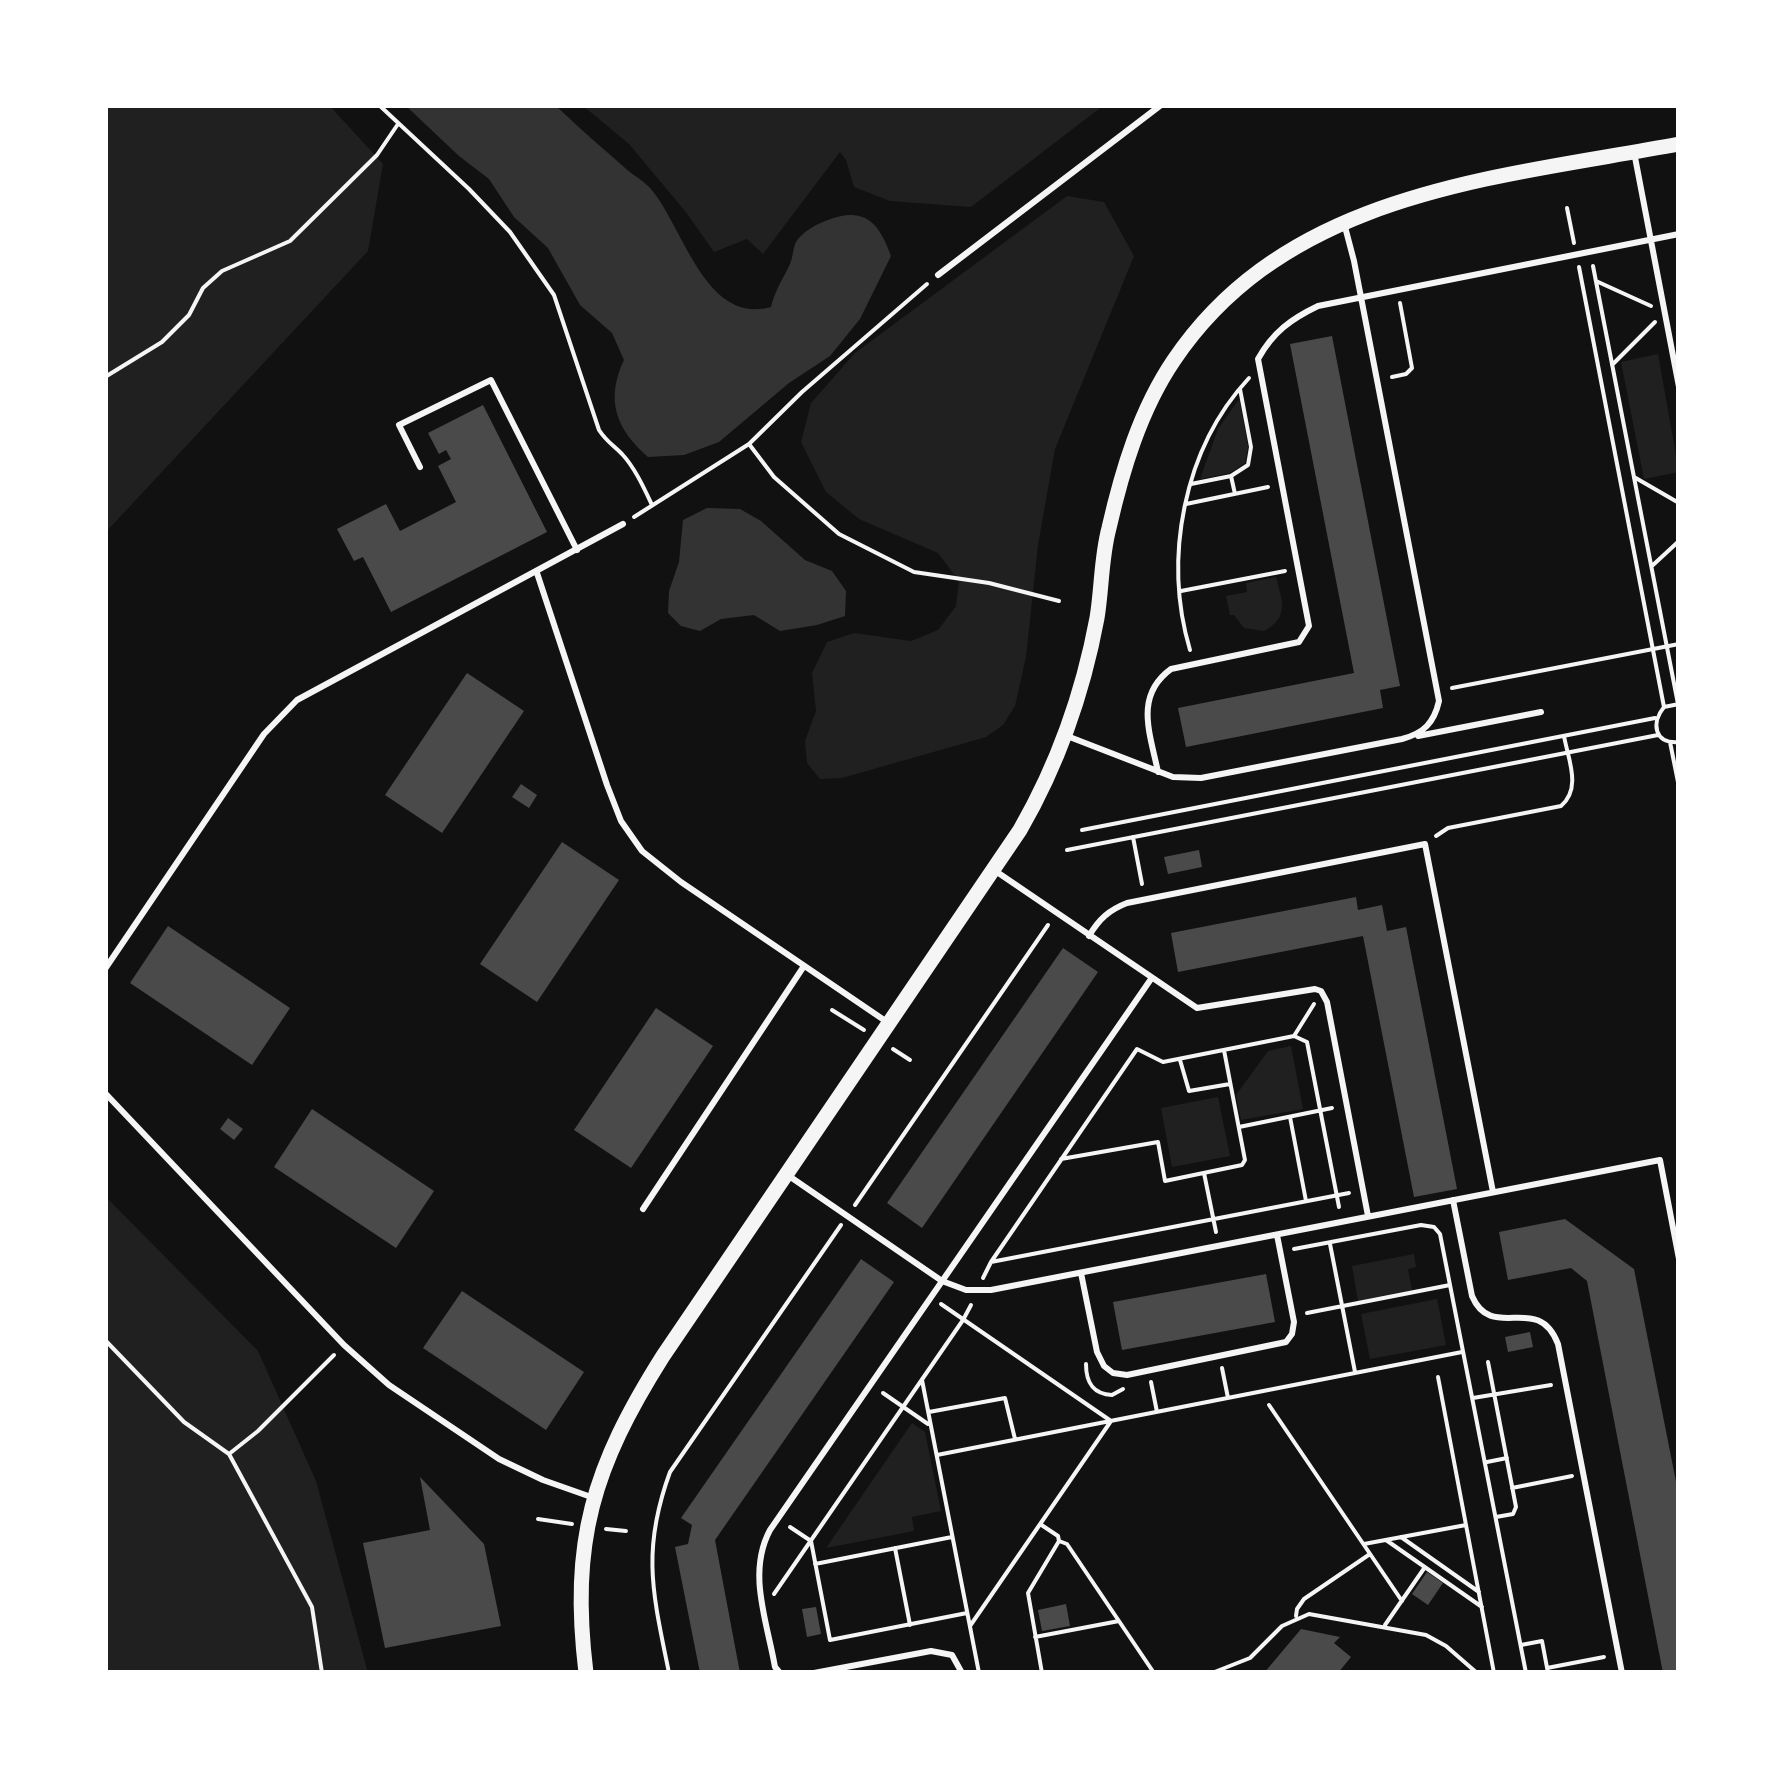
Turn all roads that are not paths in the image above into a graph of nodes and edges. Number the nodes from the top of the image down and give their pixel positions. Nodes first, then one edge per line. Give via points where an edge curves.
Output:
1 (1161, 105) edge
2 (1679, 144) edge
3 (1634, 152) junction
4 (1343, 220) junction
5 (1679, 234) edge
6 (1650, 240) junction
7 (938, 274) road end
8 (1360, 296) junction
9 (1679, 387) edge
10 (420, 467) dead end
11 (623, 524) road end
12 (577, 550) junction
13 (537, 572) junction
14 (1541, 712) dead end
15 (1065, 736) junction
16 (1402, 739) junction
17 (1158, 772) junction
18 (992, 870) junction
19 (1089, 936) junction
20 (804, 966) junction
21 (105, 970) edge
22 (1151, 979) junction
23 (888, 1022) junction
24 (105, 1093) edge
25 (786, 1174) junction
26 (1492, 1192) junction
27 (1453, 1200) junction
28 (642, 1209) dead end
29 (1368, 1216) junction
30 (1277, 1234) junction
31 (1679, 1259) edge
32 (1081, 1273) junction
33 (942, 1281) junction
34 (594, 1498) junction
35 (586, 1673) edge
36 (780, 1673) edge
37 (814, 1673) edge
38 (962, 1673) edge
39 (1622, 1673) edge

1 - 7 lane
2 - 3 street
3 - 4 street via 1451,186
3 - 6 lane
4 - 8 lane
4 - 15 street via 1245,281 1174,360 1148,408 1120,479 1098,617
5 - 6 lane
6 - 8 lane
6 - 9 lane
8 - 16 lane via 1440,701 1428,727
8 - 17 lane via 1294,317 1258,358 1308,626 1299,642 1171,669 1158,678 1148,695
10 - 12 lane via 399,425 491,380
11 - 12 lane
12 - 13 lane
13 - 20 lane via 621,820 642,851
13 - 21 lane via 296,700
14 - 16 lane
15 - 17 lane
15 - 18 street via 1044,788
16 - 17 lane via 1201,778
18 - 19 lane
18 - 23 street
19 - 22 lane
19 - 26 lane via 1111,909 1145,899 1425,844
20 - 23 lane
20 - 28 lane
22 - 29 lane via 1204,1010 1321,991
22 - 33 lane
23 - 25 street
24 - 34 lane via 389,1386 499,1459
25 - 33 lane
25 - 34 street via 634,1402
26 - 27 lane
26 - 31 lane via 1660,1160
27 - 29 lane
27 - 39 lane via 1478,1310 1490,1318 1542,1320 1558,1344
29 - 30 lane
30 - 32 lane
30 - 32 lane via 1292,1334 1286,1342 1220,1357 1113,1373 1096,1352
32 - 33 lane via 991,1290
33 - 36 lane via 760,1549 757,1565
34 - 35 street via 581,1570
37 - 38 lane via 931,1651 952,1655

